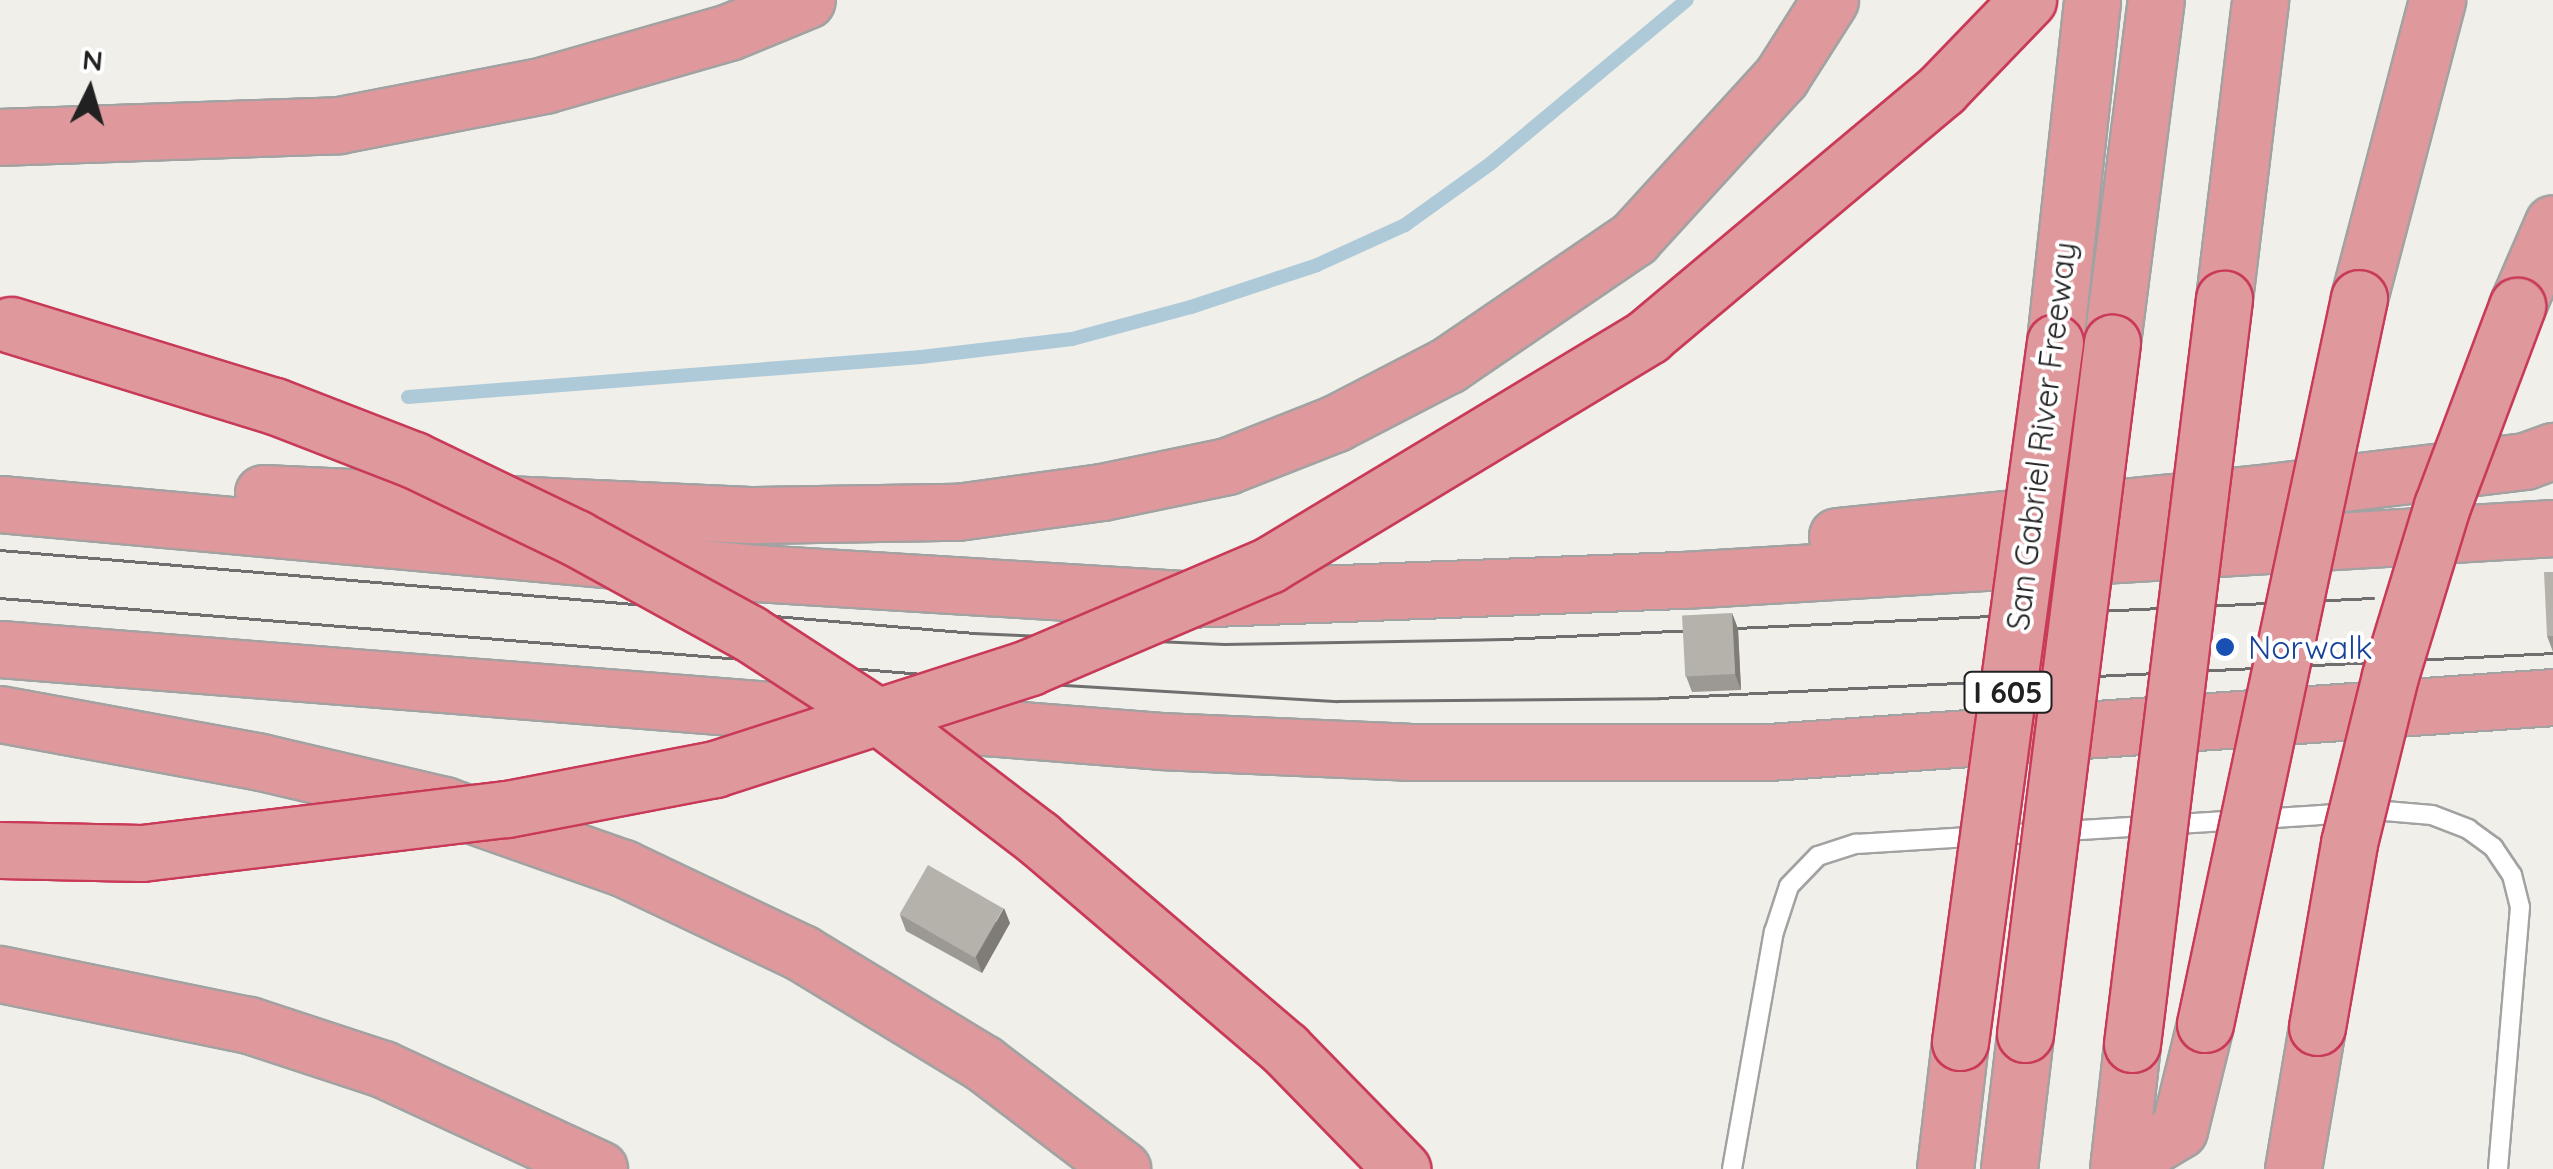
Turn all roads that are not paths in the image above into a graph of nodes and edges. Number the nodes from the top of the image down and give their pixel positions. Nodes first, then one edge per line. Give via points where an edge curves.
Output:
1 (807, 0) edge
2 (1830, 0) edge
3 (2028, 0) edge
4 (2074, 0) edge
5 (2092, 0) edge
6 (2156, 0) edge
7 (2260, 0) edge
8 (2438, 0) edge
9 (2084, 60) junction
10 (0, 137) edge
11 (2553, 223) edge
12 (6, 324) edge
13 (2553, 451) edge
14 (0, 482) edge
15 (0, 504) edge
16 (2553, 528) edge
17 (1186, 599) junction
18 (0, 649) edge
19 (2553, 697) edge
20 (0, 714) edge
21 (0, 850) edge
22 (0, 974) edge
23 (2118, 1167) edge
24 (599, 1169) edge
25 (1122, 1169) edge
26 (1402, 1169) edge
27 (1732, 1169) edge
28 (1945, 1169) edge
29 (2009, 1169) edge
30 (2293, 1169) edge
31 (2498, 1169) edge

1 - 10 highway via 729,32 544,85 338,125
2 - 14 highway via 1781,76 1634,238 1448,365 1336,423 1227,466 957,512 755,515
3 - 21 highway, bridge via 1942,89 1648,336 1270,565 1030,667 715,768 507,809 142,853
4 - 9 highway
5 - 9 highway, San Gabriel River Freeway / I 605
6 - 29 highway, bridge
7 - 23 highway, bridge
8 - 23 highway, bridge via 2359,298 2179,1130
9 - 28 highway, San Gabriel River Freeway / I 605, bridge via 2056,342
11 - 30 highway, bridge via 2442,506 2390,676 2349,843
12 - 26 highway, bridge via 275,406 414,460 748,633 889,724 1038,838 1285,1049
13 - 17 highway via 2252,494
15 - 17 highway via 756,574
16 - 17 highway via 1684,580
18 - 19 highway via 1160,741 1408,752 1769,752
20 - 25 highway via 261,762 444,805 624,868 802,953 984,1064
22 - 24 highway via 249,1025 521,1128
27 - 31 lane via 1774,932 1789,886 1818,856 1856,844 2385,811 2432,815 2468,828 2512,874 2520,907

